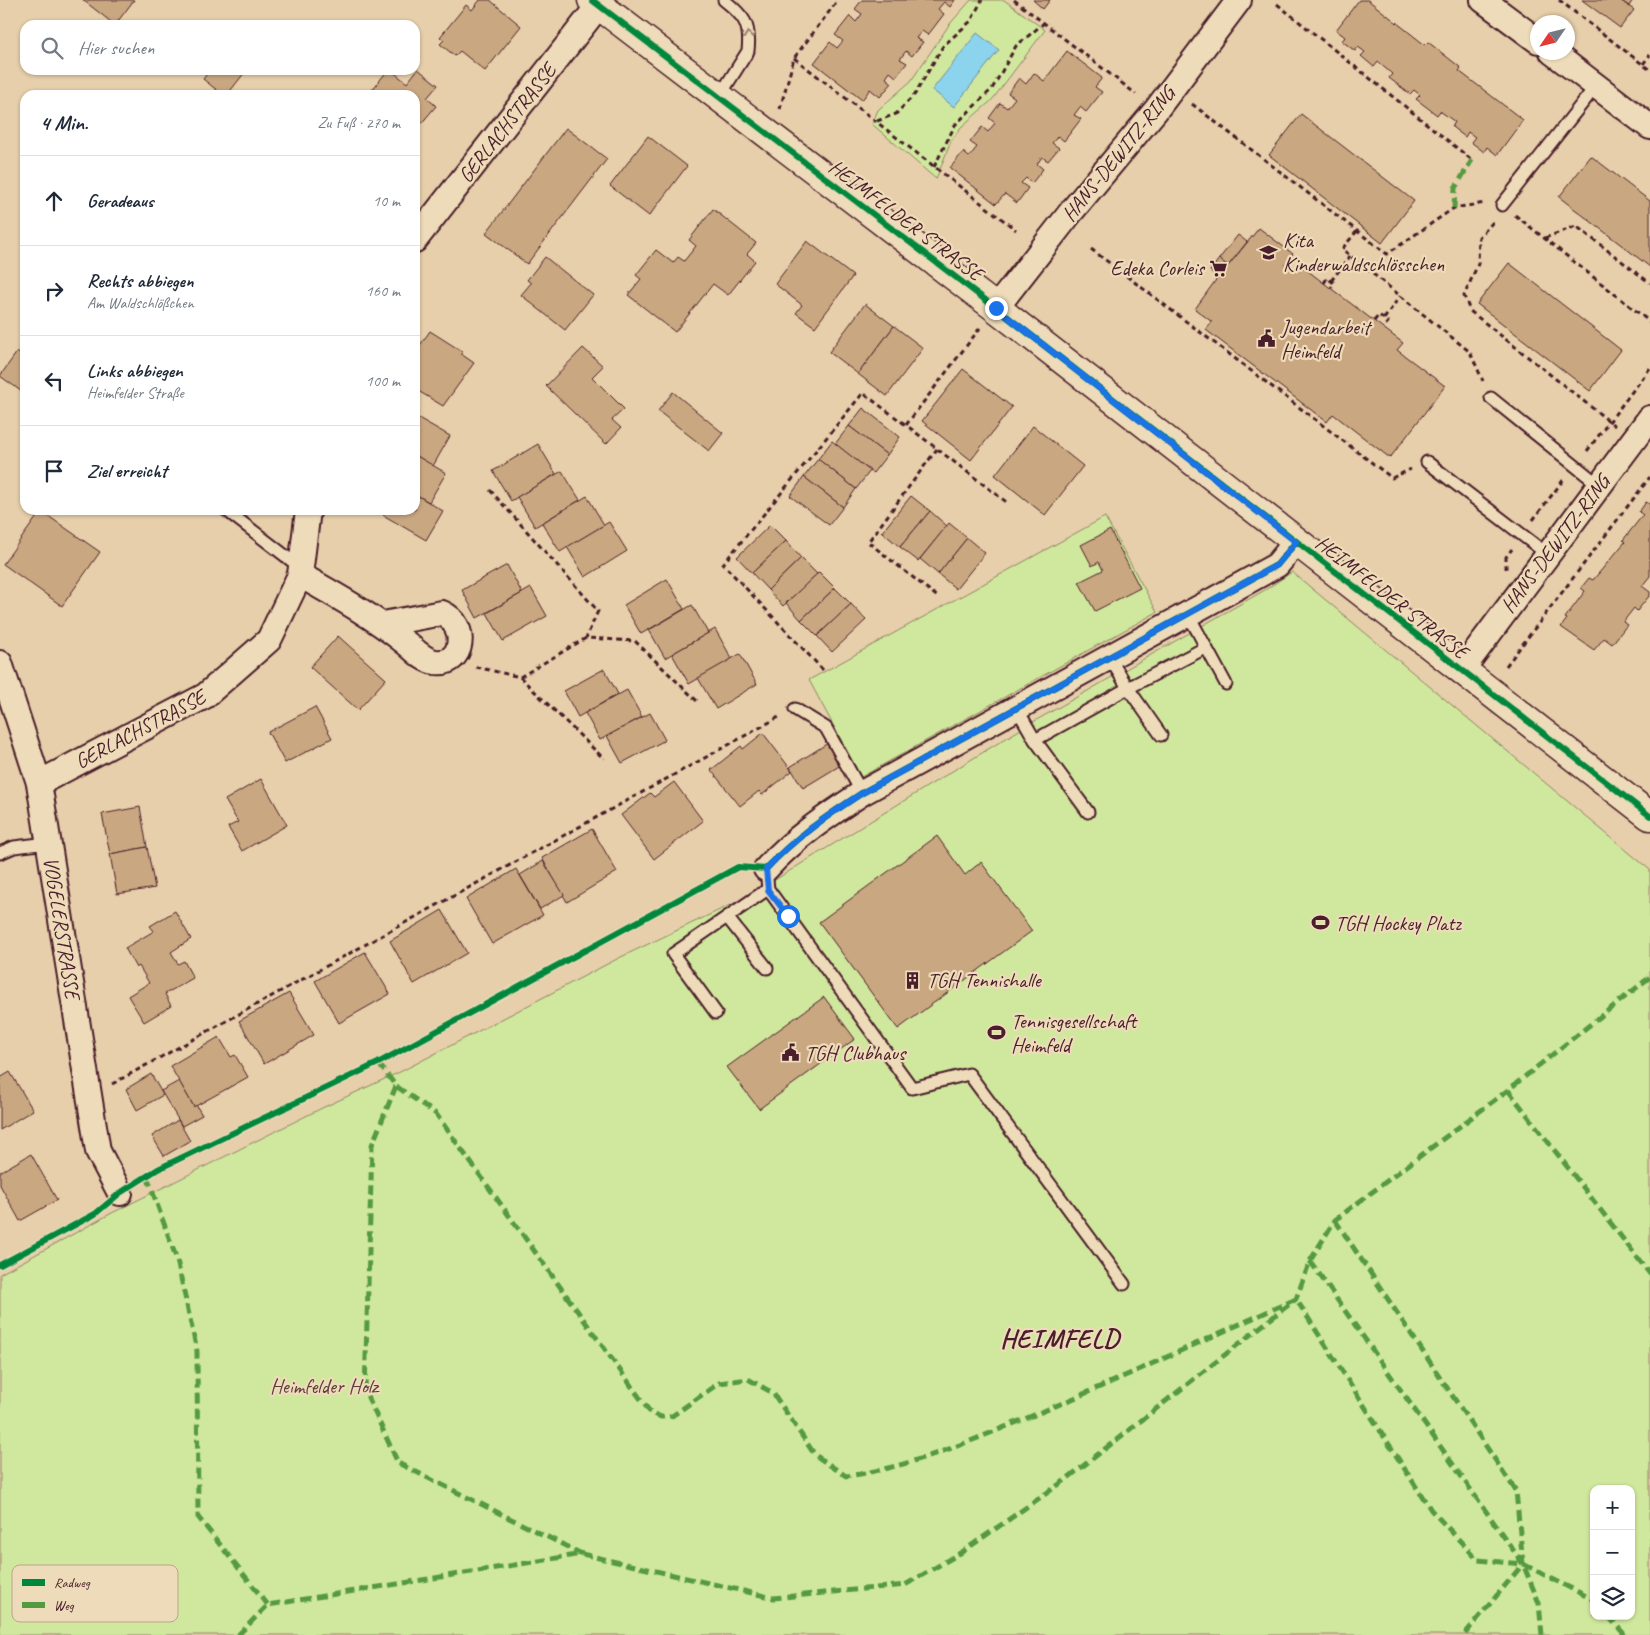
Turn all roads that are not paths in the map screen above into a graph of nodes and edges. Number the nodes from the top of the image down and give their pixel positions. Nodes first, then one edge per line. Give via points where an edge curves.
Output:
1 (724, 0) edge
2 (1239, 0) edge
3 (1483, 0) edge
4 (596, 3) edge
5 (1530, 35) edge
6 (1562, 60) edge
7 (1596, 86) junction
8 (718, 98) junction
9 (1650, 127) edge
10 (1504, 206) road end
11 (420, 233) edge
12 (996, 308) junction
13 (1491, 398) road end
14 (1650, 418) edge
15 (1427, 462) road end
16 (1599, 485) junction
17 (232, 515) edge
18 (307, 515) edge
19 (1296, 542) junction
20 (1547, 554) junction
21 (300, 571) junction
22 (1188, 614) junction
23 (383, 624) junction
24 (1205, 648) junction
25 (1109, 657) junction
26 (0, 663) edge
27 (1461, 671) junction
28 (1226, 684) dead end
29 (1128, 688) junction
30 (1016, 707) junction
31 (795, 708) road end
32 (1162, 736) dead end
33 (1035, 740) junction
34 (38, 783) junction
35 (862, 793) junction
36 (1088, 812) dead end
37 (1650, 816) edge
38 (48, 843) junction
39 (0, 853) edge
40 (767, 879) junction
41 (728, 917) junction
42 (767, 968) dead end
43 (716, 1013) dead end
44 (120, 1193) dead end
45 (1124, 1284) dead end

8 -> 1 lane via 748,51 749,42 742,14
2 - 12 street, HANS-DEWITZ-RING via 1156,110
3 - 5 street
4 - 8 street, HEIMFELDER STRASSE
4 - 11 street, GERLACHSTRASSE
6 - 7 street
7 - 9 street
7 - 10 lane
8 - 12 street, HEIMFELDER STRASSE
12 - 19 street, HEIMFELDER STRASSE
13 - 16 lane
14 - 16 street, HANS-DEWITZ-RING
15 - 20 lane
16 - 20 street, HANS-DEWITZ-RING
17 - 21 lane
18 - 21 street, GERLACHSTRASSE
19 - 22 street via 1277,565
19 - 27 street, HEIMFELDER STRASSE
20 - 27 street, HANS-DEWITZ-RING
21 - 23 street
21 - 34 street, GERLACHSTRASSE via 268,640 205,696
22 - 24 lane
22 - 25 street
23 - 23 street via 425,659 446,660 460,645 461,635 450,617 442,613
24 - 28 lane
24 - 29 lane
25 - 29 lane
25 - 30 street
26 - 34 street, VOGELERSTRASSE
27 - 37 street, HEIMFELDER STRASSE
29 - 32 lane
29 - 33 lane
30 - 33 lane
30 - 35 street
31 - 35 lane via 826,728
33 - 36 lane
34 - 38 street, VOGELERSTRASSE
35 - 40 street via 785,848
38 - 39 lane via 14,847
38 - 44 street, VOGELERSTRASSE via 98,1150
40 - 41 lane
40 - 45 lane via 912,1088 969,1074
41 - 42 lane
41 - 43 lane via 673,954

